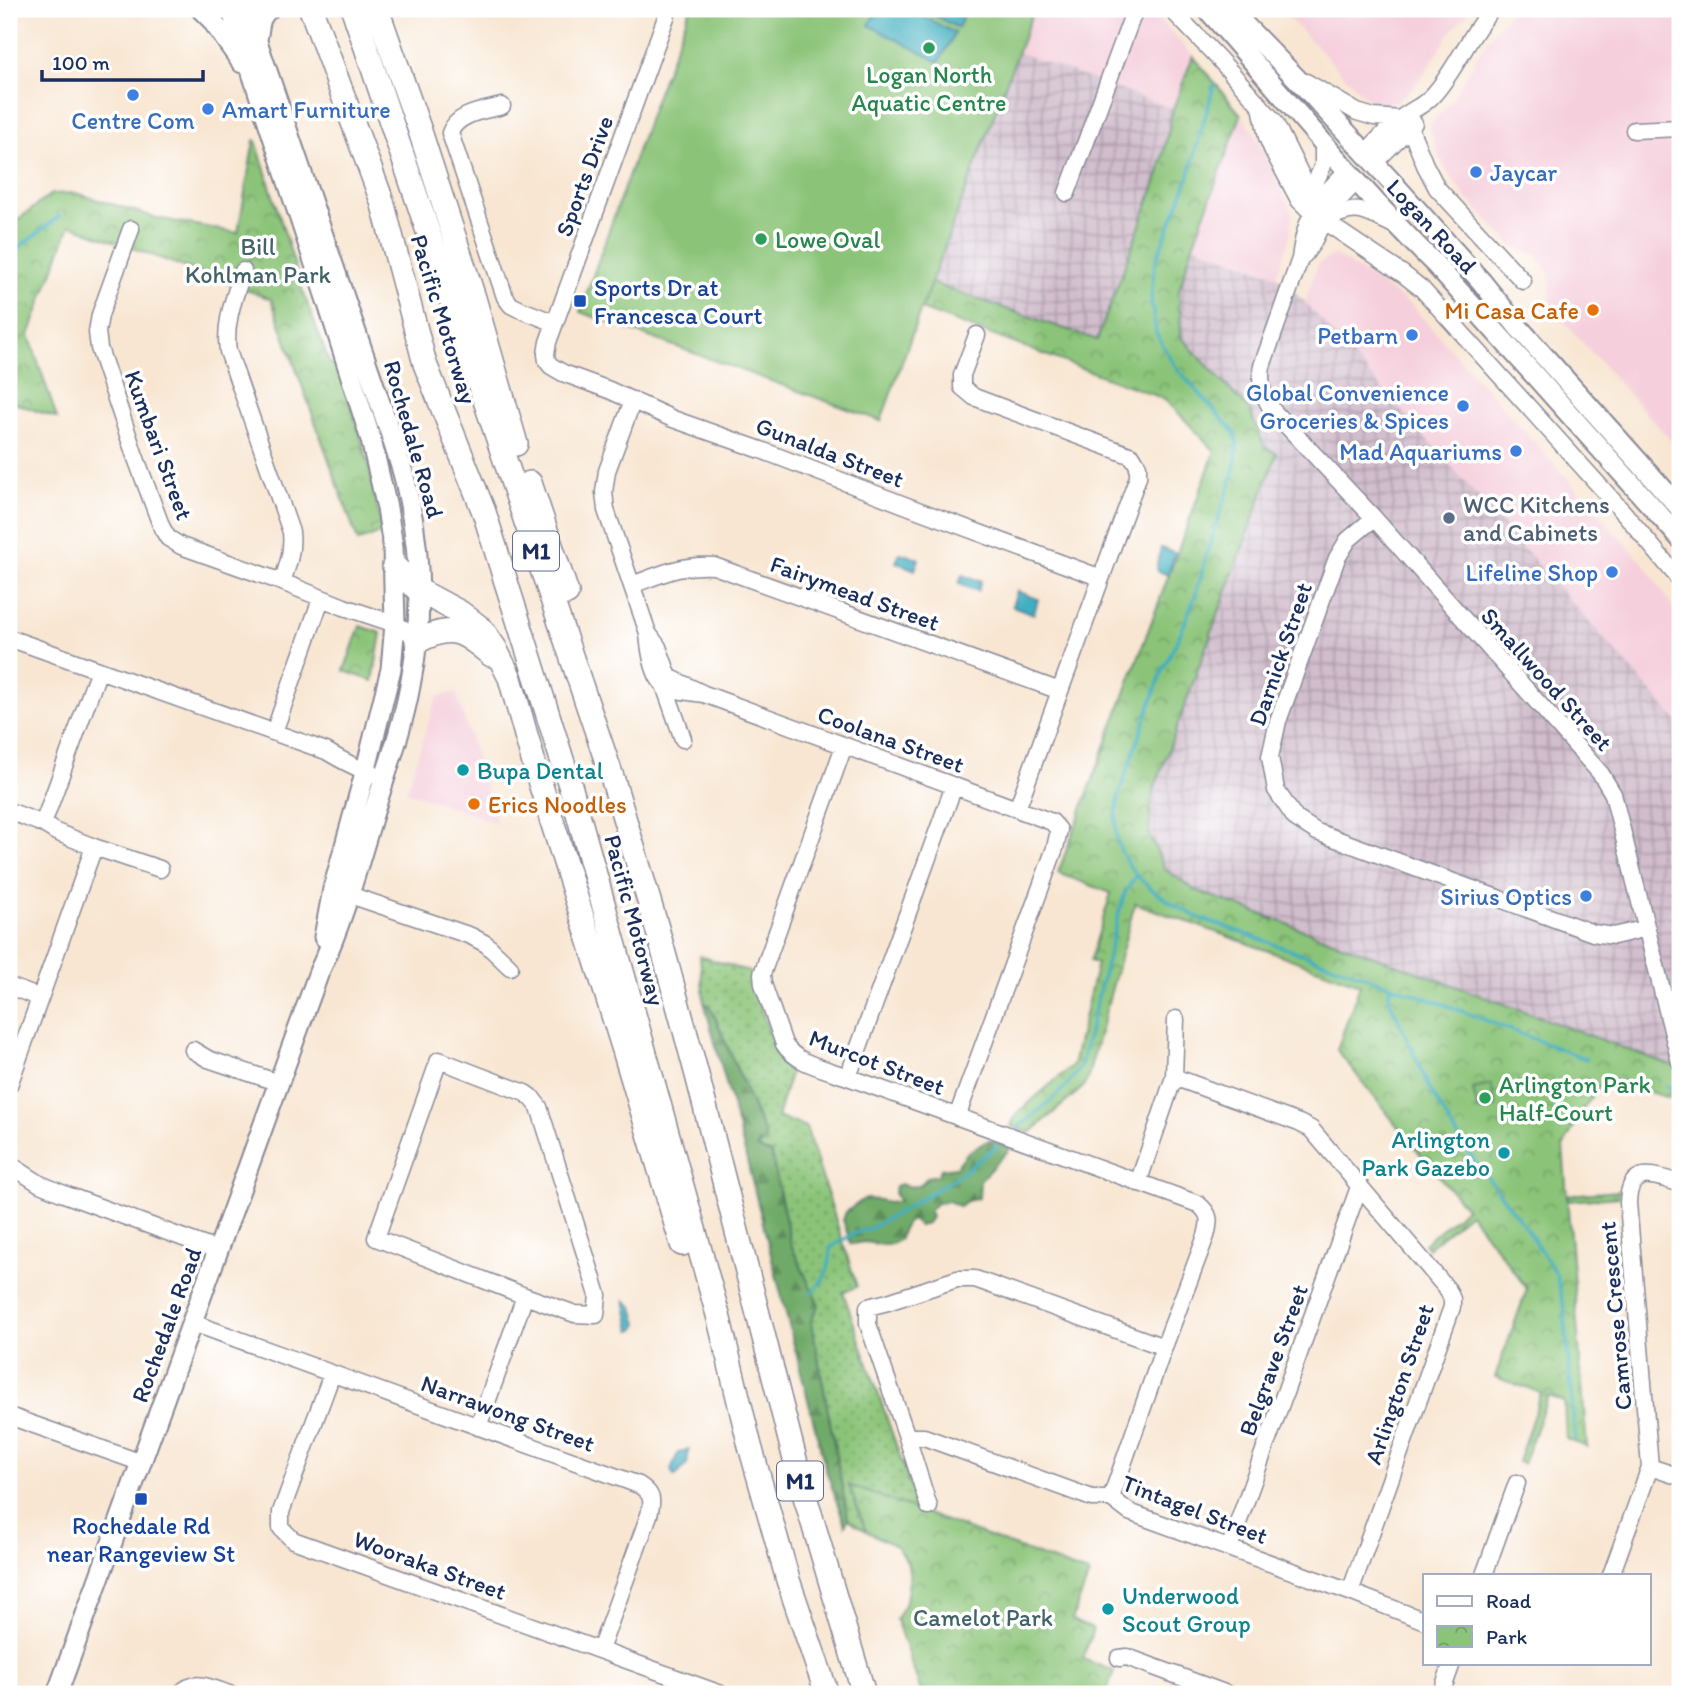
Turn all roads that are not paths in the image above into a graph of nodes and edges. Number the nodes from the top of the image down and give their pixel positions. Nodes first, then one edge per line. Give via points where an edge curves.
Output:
1 (201, 9) edge
2 (231, 9) edge
3 (246, 9) edge
4 (269, 9) edge
5 (353, 9) edge
6 (377, 9) edge
7 (669, 9) edge
8 (1135, 9) edge
9 (1171, 9) edge
10 (1207, 9) edge
11 (1229, 9) edge
12 (1492, 9) edge
13 (314, 18) edge
14 (256, 40) junction
15 (1290, 72) junction
16 (253, 78) junction
17 (502, 106) dead end
18 (1405, 124) junction
19 (1680, 128) edge
20 (1634, 130) dead end
21 (1323, 144) junction
22 (1369, 158) junction
23 (1352, 176) junction
24 (1067, 193) dead end
25 (1315, 208) junction
26 (1398, 227) junction
27 (131, 229) dead end
28 (243, 271) dead end
29 (1523, 281) dead end
30 (555, 323) junction
31 (977, 335) dead end
32 (547, 360) joint
33 (632, 400) junction
34 (1676, 500) edge
35 (1374, 518) junction
36 (1680, 538) edge
37 (394, 566) junction
38 (1101, 578) junction
39 (1680, 580) edge
40 (282, 582) junction
41 (632, 586) junction
42 (418, 590) junction
43 (321, 599) junction
44 (395, 624) junction
45 (9, 638) edge
46 (417, 642) junction
47 (503, 662) junction
48 (99, 670) junction
49 (667, 681) junction
50 (684, 691) junction
51 (1060, 691) junction
52 (704, 694) junction
53 (673, 711) junction
54 (274, 732) junction
55 (682, 739) dead end
56 (373, 743) junction
57 (844, 746) junction
58 (326, 751) junction
59 (375, 775) junction
60 (954, 786) junction
61 (1017, 809) junction
62 (9, 811) edge
63 (43, 824) junction
64 (94, 848) junction
65 (160, 869) dead end
66 (341, 892) junction
67 (1647, 928) junction
68 (510, 967) dead end
69 (9, 986) edge
70 (40, 998) junction
71 (1176, 1018) dead end
72 (193, 1049) dead end
73 (1680, 1062) edge
74 (697, 1075) junction
75 (848, 1077) junction
76 (1174, 1077) junction
77 (279, 1083) junction
78 (9, 1085) edge
79 (957, 1116) junction
80 (9, 1164) edge
81 (1138, 1182) junction
82 (1680, 1184) edge
83 (1359, 1187) junction
84 (219, 1251) junction
85 (525, 1296) junction
86 (193, 1323) junction
87 (1164, 1347) junction
88 (332, 1374) junction
89 (9, 1416) edge
90 (478, 1427) junction
91 (907, 1437) junction
92 (142, 1463) junction
93 (1650, 1467) junction
94 (1680, 1477) edge
95 (1517, 1483) dead end
96 (1111, 1498) junction
97 (929, 1507) dead end
98 (1229, 1548) junction
99 (1483, 1574) edge
100 (1611, 1574) edge
101 (788, 1580) junction
102 (1350, 1592) junction
103 (1423, 1620) edge
104 (600, 1650) junction
105 (1119, 1658) dead end
106 (1452, 1664) edge
107 (1184, 1678) junction
108 (57, 1694) edge
109 (180, 1694) edge
110 (229, 1694) edge
111 (721, 1694) edge
112 (827, 1694) edge
113 (864, 1694) edge
114 (1178, 1694) edge
115 (1227, 1694) edge
116 (1441, 1694) edge

1 - 16 main road
2 - 16 main road, Rochedale Road
3 - 14 main road, Rochedale Road
4 - 14 main road via 262,14
5 - 74 highway, Pacific Motorway / M1 via 613,780
6 - 74 highway via 607,717 677,964
7 - 30 street, Sports Drive
8 - 24 street
9 - 25 street, Logan Road via 1261,106 1272,149 1297,196 1306,208
10 - 21 main road, Logan Road
11 - 15 main road, Logan Road
12 - 18 street via 1442,85
13 - 101 highway, Pacific Motorway / M1 via 382,201 425,363 484,512 570,785
14 - 42 main road, Rochedale Road via 407,488
15 - 18 street via 1357,112
15 - 22 main road, Logan Road
16 - 37 main road, Rochedale Road via 371,440 387,508
17 - 30 street via 460,118 450,133 505,296 511,305
18 - 22 street
18 - 29 street, Logan Road via 1437,188
19 - 20 street
21 - 23 main road, Logan Road
21 - 25 street
22 - 23 main road
22 - 34 main road, Logan Road
23 - 25 street via 1324,194
23 - 26 main road, Logan Road
25 - 26 street via 1359,210
25 - 35 street, Smallwood Street via 1312,244 1300,259 1262,366 1262,389 1273,411
25 - 39 street, Logan Road via 1433,300
26 - 36 main road, Logan Road
27 - 40 street, Kumbari Street via 97,332 162,528 181,546
28 - 40 street via 226,338 291,532 291,559
30 - 32 street, Sports Drive
31 - 38 street via 962,375 962,387 974,397 1132,456 1138,466
32 - 33 street, Gunalda Street via 563,373
33 - 38 street, Gunalda Street
33 - 41 street via 604,492
35 - 67 street, Smallwood Street via 1601,774 1613,794
35 - 67 street, Darnick Street via 1348,540 1337,558 1287,696 1270,757 1276,790 1295,818 1317,832 1593,933 1614,936
37 - 42 highway
37 - 44 main road, Rochedale Road
38 - 51 street
40 - 43 street, Kumbari Street
41 - 49 street via 659,680
41 - 51 street, Fairymead Street via 677,568 714,566
42 - 46 main road, Rochedale Road
42 - 47 highway via 473,621
43 - 44 street, Kumbari Street
43 - 54 street
44 - 46 street, Kumbari Street
44 - 56 main road, Rochedale Road via 391,669
45 - 48 street
46 - 47 highway via 451,631 475,641
46 - 59 main road, Rochedale Road via 396,742
47 - 101 highway via 658,1163 759,1521
48 - 54 street
48 - 63 street
49 - 50 street, Coolana Street via 671,688
49 - 52 street, Coolana Street
49 - 53 street
50 - 52 street, Coolana Street
50 - 53 street via 677,696
51 - 61 street
52 - 57 street, Coolana Street
53 - 55 street
54 - 58 street
56 - 58 street via 356,754
56 - 59 main road, Rochedale Road
57 - 60 street, Coolana Street
57 - 75 street, Murcot Street via 762,974 789,1052
58 - 59 street
59 - 66 main road, Rochedale Road
60 - 61 street, Coolana Street
60 - 75 street
61 - 79 street, Coolana Street via 1052,822 1059,830
62 - 63 street
63 - 64 street
64 - 65 street
64 - 70 street
66 - 68 street via 471,936
66 - 77 main road, Rochedale Road via 330,950
67 - 73 street, Smallwood Street
69 - 70 street
70 - 78 street
71 - 76 street
72 - 77 street via 208,1059
74 - 113 highway, Pacific Motorway / M1 via 801,1483
75 - 79 street, Murcot Street
76 - 81 street
76 - 83 street, Arlington Street via 1311,1129
77 - 84 main road, Rochedale Road
79 - 81 street, Murcot Street
80 - 84 street via 64,1194
81 - 87 street, Murcot Street via 1198,1204 1209,1218
82 - 93 street, Camrose Crescent via 1643,1175 1634,1180 1628,1193
83 - 98 street, Belgrave Street
83 - 102 street, Arlington Street via 1447,1290 1452,1307
84 - 86 main road, Rochedale Road
85 - 85 street via 575,1314 596,1315 598,1295 539,1107 525,1093 439,1059 376,1238
85 - 90 street
86 - 88 street, Narrawong Street
86 - 92 main road, Rochedale Road
87 - 91 street via 975,1279 957,1279 868,1307 868,1324
87 - 96 street
88 - 90 street, Narrawong Street
88 - 104 street, Wooraka Street via 281,1512 281,1528 293,1540
89 - 92 street
90 - 104 street, Narrawong Street via 647,1490 649,1515
91 - 96 street, Tintagel Street via 924,1437 1091,1498
91 - 97 street
92 - 108 main road, Rochedale Road
93 - 94 street
93 - 100 street
95 - 99 street
96 - 98 street, Tintagel Street via 1129,1512
98 - 102 street, Tintagel Street
101 - 112 highway, Pacific Motorway / M1
102 - 103 street, Tintagel Street
104 - 111 street, Wooraka Street
105 - 107 street
106 - 116 street
107 - 114 street
107 - 115 street
109 - 110 street via 193,1685

